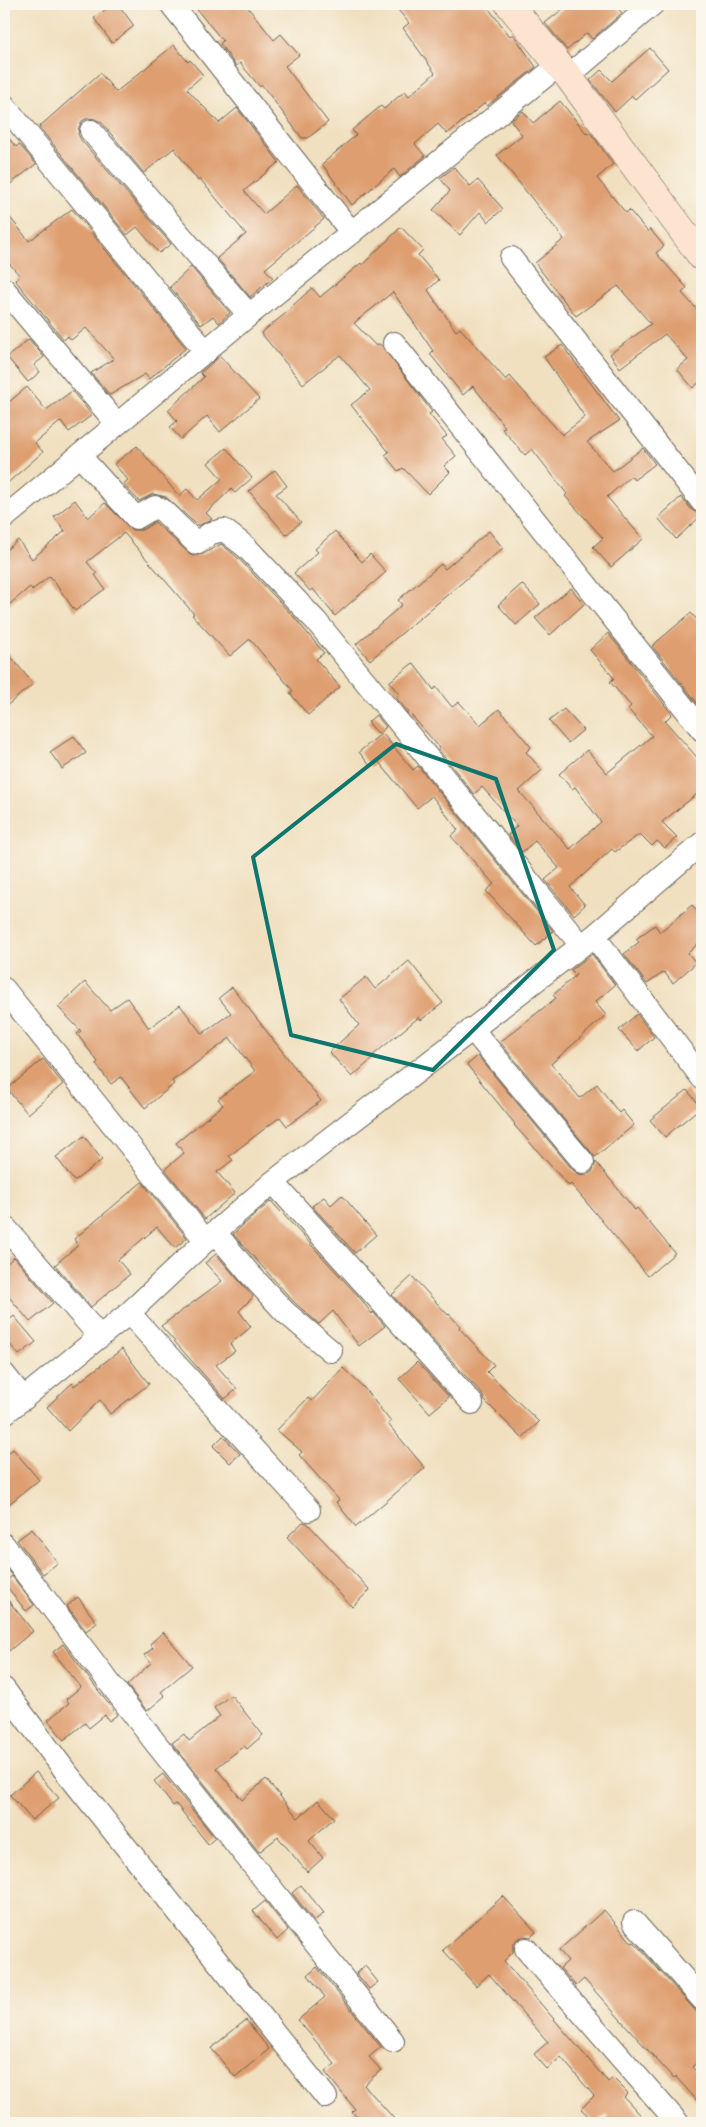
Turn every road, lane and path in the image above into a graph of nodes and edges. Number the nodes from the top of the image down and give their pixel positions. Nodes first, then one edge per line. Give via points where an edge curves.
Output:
1 (171, 4) edge
2 (509, 4) edge
3 (653, 4) edge
4 (563, 70) junction
5 (4, 105) edge
6 (91, 131) dead end
7 (352, 233) junction
8 (702, 257) edge
9 (511, 258) dead end
10 (4, 289) edge
11 (249, 315) junction
12 (394, 343) dead end
13 (206, 352) junction
14 (117, 424) junction
15 (80, 456) junction
16 (702, 502) edge
17 (4, 518) edge
18 (702, 730) edge
19 (702, 843) edge
20 (588, 941) junction
21 (4, 989) edge
22 (472, 1029) junction
23 (702, 1078) edge
24 (583, 1162) dead end
25 (274, 1182) junction
26 (4, 1226) edge
27 (211, 1236) junction
28 (129, 1313) junction
29 (100, 1337) junction
30 (331, 1352) dead end
31 (4, 1374) edge
32 (24, 1399) junction
33 (472, 1403) dead end
34 (4, 1414) edge
35 (309, 1510) dead end
36 (4, 1545) edge
37 (4, 1689) edge
38 (634, 1922) dead end
39 (526, 1949) dead end
40 (702, 1998) edge
41 (392, 2041) dead end
42 (326, 2097) dead end
43 (678, 2123) edge

1 - 7 street
2 - 4 main road
3 - 4 street
4 - 7 street
4 - 8 main road
5 - 13 street
6 - 11 street
7 - 11 street
9 - 16 street
10 - 14 street
11 - 13 street
12 - 18 street
13 - 14 street
14 - 15 street
15 - 17 street
15 - 20 street via 136,518 155,507 196,543 211,533 224,530 246,547 316,621
19 - 20 street
20 - 22 street
20 - 23 street
21 - 27 street
22 - 24 street
22 - 25 street
25 - 27 street
25 - 33 street
26 - 29 street
27 - 28 street
27 - 30 street via 285,1312
28 - 29 street
28 - 35 street
29 - 32 street
31 - 32 street
32 - 34 street
36 - 41 street via 154,1741
37 - 42 street via 66,1772
38 - 40 street
39 - 43 street

